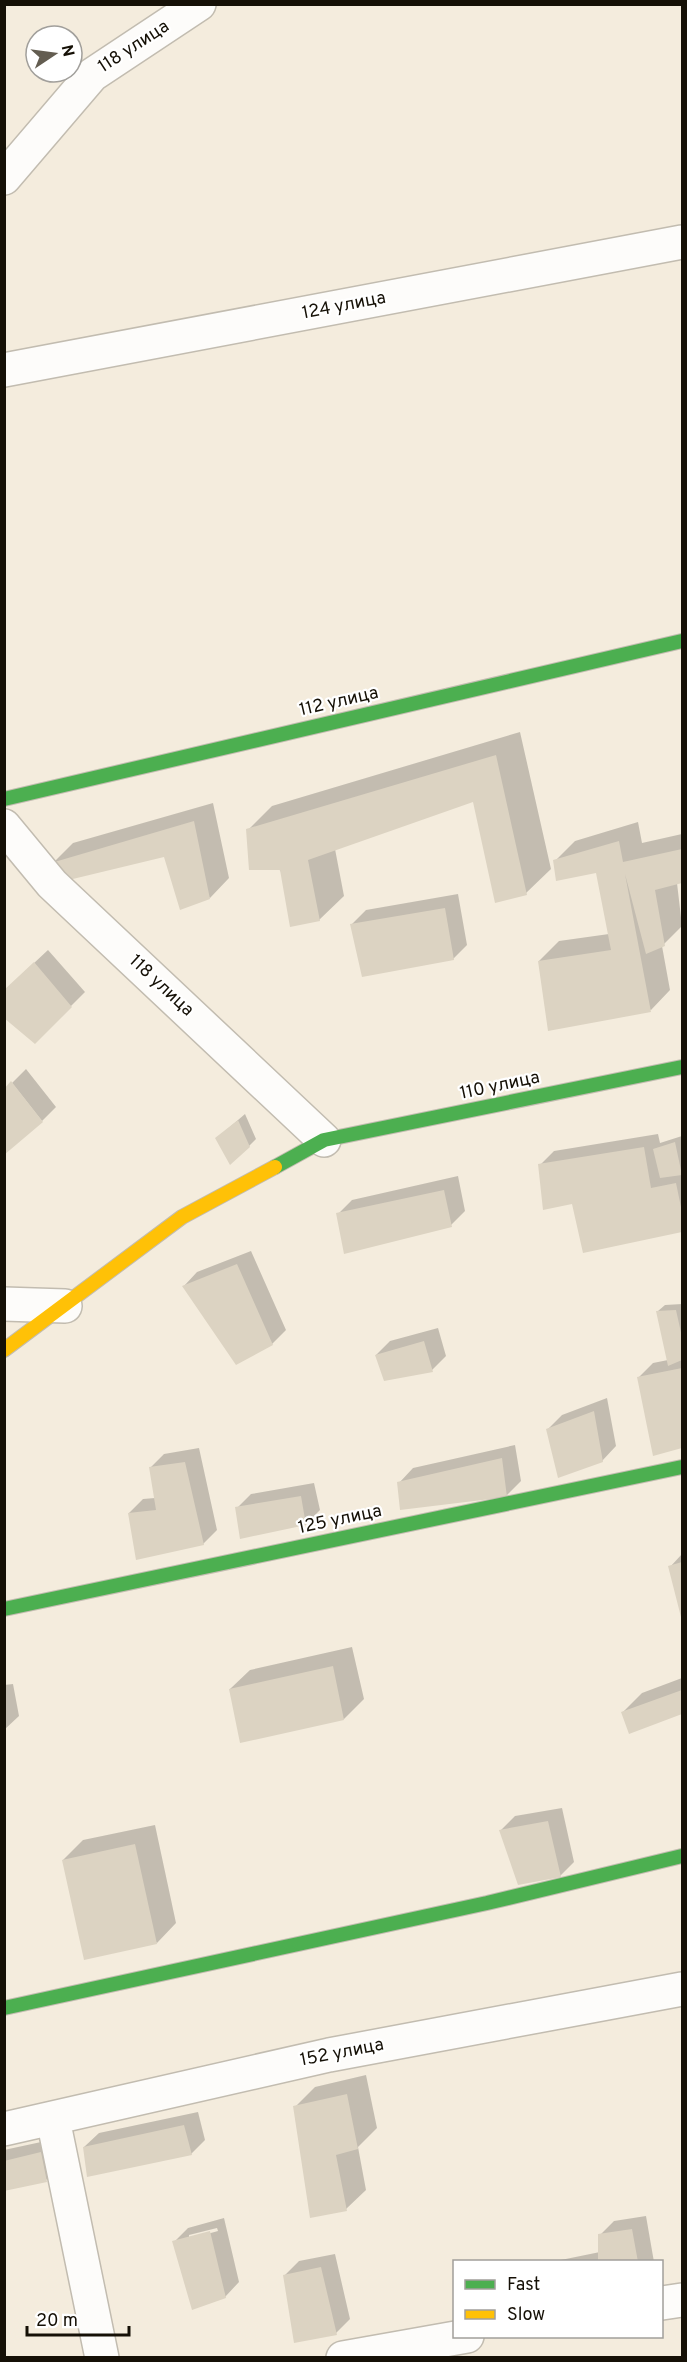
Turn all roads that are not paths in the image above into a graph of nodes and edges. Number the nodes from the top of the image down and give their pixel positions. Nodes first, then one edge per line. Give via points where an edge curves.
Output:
1 (199, 4) edge
2 (4, 178) edge
3 (682, 242) edge
4 (4, 370) edge
5 (682, 641) edge
6 (4, 799) edge
7 (4, 826) edge
8 (682, 1067) edge
9 (324, 1140) junction
10 (4, 1304) edge
11 (65, 1306) junction
12 (4, 1350) edge
13 (682, 1467) edge
14 (4, 1609) edge
15 (682, 1856) edge
16 (682, 1989) edge
17 (4, 2008) edge
18 (53, 2119) junction
19 (4, 2129) edge
20 (682, 2300) edge
21 (663, 2303) edge
22 (460, 2338) edge
23 (102, 2358) edge
24 (344, 2358) edge

1 - 2 street, 118 улица via 92,75
3 - 4 street, 124 улица
5 - 6 street, 112 улица
7 - 9 street, 118 улица via 52,884
8 - 9 street, 110 улица
9 - 11 street, 110 улица via 182,1218
10 - 11 street
11 - 12 street, 110 улица
13 - 14 street, 125 улица
15 - 17 street via 487,1903
16 - 18 street, 152 улица via 329,2055
18 - 19 street, 152 улица
18 - 23 street
20 - 21 street
22 - 24 street

